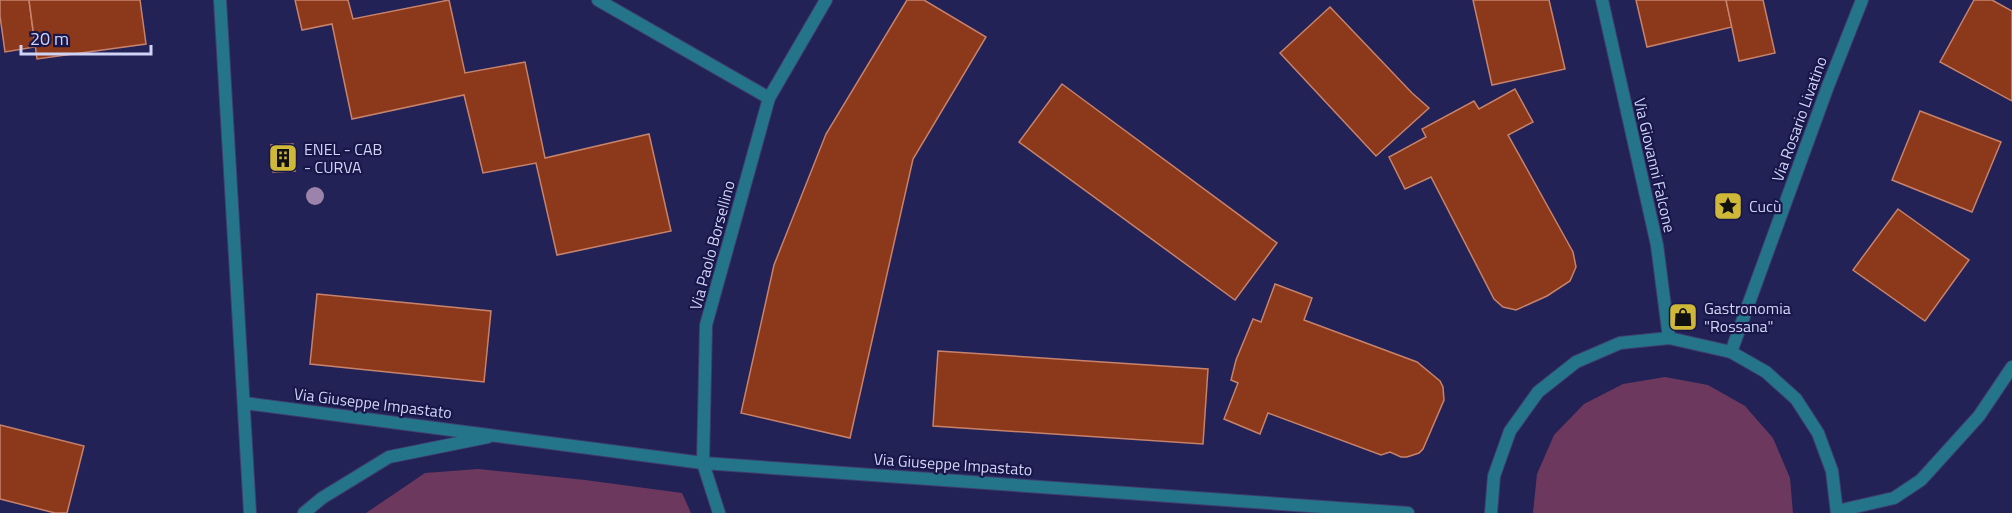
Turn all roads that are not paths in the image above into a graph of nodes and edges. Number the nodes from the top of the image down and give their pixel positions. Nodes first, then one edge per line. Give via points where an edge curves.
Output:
1 (220, 0) edge
2 (598, 0) edge
3 (826, 0) edge
4 (1602, 0) edge
5 (1862, 0) edge
6 (770, 98) junction
7 (1669, 338) junction
8 (1731, 352) junction
9 (2012, 367) edge
10 (244, 403) junction
11 (497, 435) junction
12 (703, 463) junction
13 (1837, 512) edge
14 (250, 513) edge
15 (304, 513) edge
16 (719, 513) edge
17 (1407, 513) edge
18 (1491, 513) edge

1 - 10 street
2 - 6 street
3 - 6 street, Via Paolo Borsellino
4 - 7 street, Via Giovanni Falcone via 1657,245
5 - 8 street, Via Rosario Livatino
6 - 12 street, Via Paolo Borsellino via 706,326
7 - 8 street
7 - 18 street via 1620,344 1576,362 1538,392 1510,431 1494,476
8 - 13 street via 1766,372 1796,399 1818,433 1832,471
9 - 13 street via 1978,416 1921,480 1894,498
10 - 11 street, Via Giuseppe Impastato
10 - 14 street
11 - 12 street, Via Giuseppe Impastato
11 - 15 street, Via Giuseppe Impastato via 389,457
12 - 16 street, Via Paolo Borsellino
12 - 17 street, Via Giuseppe Impastato

